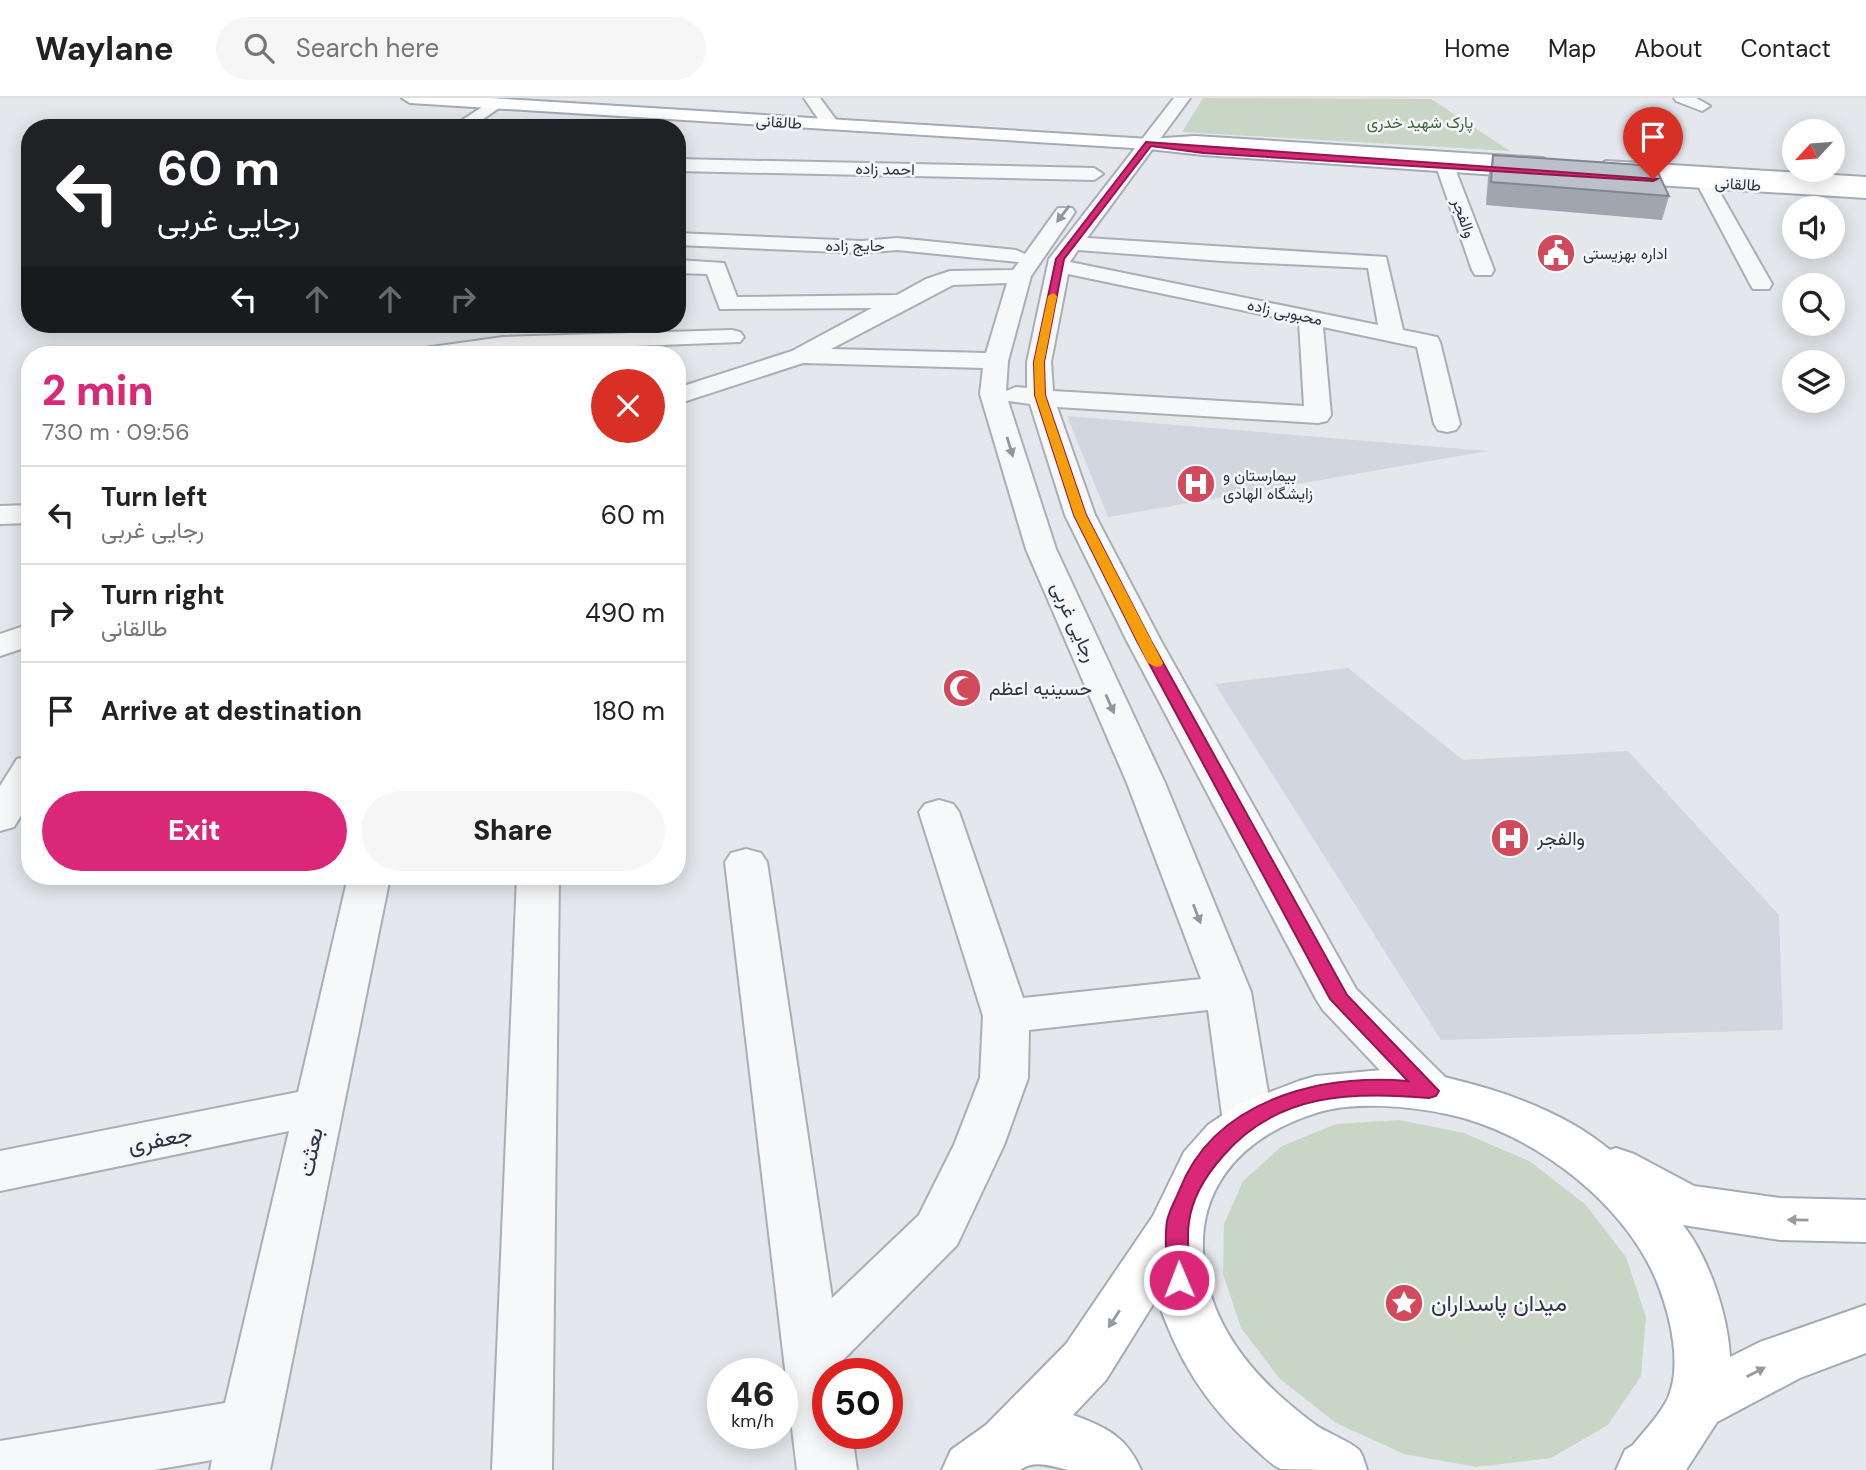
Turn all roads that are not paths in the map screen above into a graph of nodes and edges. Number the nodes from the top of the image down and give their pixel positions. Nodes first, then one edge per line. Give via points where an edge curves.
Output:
1 (410, 98) edge
2 (812, 98) edge
3 (1182, 98) edge
4 (1682, 98) edge
5 (496, 103) junction
6 (1702, 106) dead end
7 (472, 119) edge
8 (831, 125) junction
9 (1135, 143) junction
10 (686, 165) edge
11 (1445, 166) junction
12 (1094, 174) junction
13 (1705, 182) junction
14 (1866, 183) edge
15 (1866, 192) edge
16 (686, 239) edge
17 (1046, 260) junction
18 (686, 266) edge
19 (1483, 270) dead end
20 (1761, 284) dead end
21 (902, 301) junction
22 (1310, 317) junction
23 (1392, 334) junction
24 (733, 337) dead end
25 (574, 346) edge
26 (801, 356) junction
27 (996, 361) junction
28 (686, 393) edge
29 (993, 394) junction
30 (1040, 395) junction
31 (1447, 424) dead end
32 (21, 514) edge
33 (0, 515) edge
34 (21, 638) edge
35 (0, 646) edge
36 (21, 784) edge
37 (939, 812) dead end
38 (0, 819) edge
39 (746, 862) dead end
40 (367, 885) edge
41 (538, 885) edge
42 (1228, 992) junction
43 (1006, 1016) junction
44 (1429, 1091) junction
45 (320, 1106) junction
46 (1248, 1122) junction
47 (1552, 1135) junction
48 (0, 1171) edge
49 (1178, 1221) junction
50 (1866, 1221) edge
51 (1866, 1329) edge
52 (811, 1355) junction
53 (1696, 1403) junction
54 (245, 1448) edge
55 (990, 1457) edge
56 (0, 1469) edge
57 (522, 1470) edge
58 (827, 1470) edge
59 (1111, 1470) edge
60 (1337, 1470) edge
61 (1646, 1470) edge

1 - 5 main road, طالقانی
2 - 8 street
3 - 9 street
4 - 6 street
5 - 7 street
5 - 8 main road, طالقانی
8 - 9 main road, طالقانی
9 - 11 main road, طالقانی
9 - 11 main road, طالقانی via 1195,141 1559,168
9 - 12 street, رجایی غربی
9 - 17 street, رجایی غربی
10 - 12 street, احمد زاده
11 - 19 street, والفجر
12 -> 17 street, رجایی غربی
13 - 14 main road, طالقانی via 1593,170
13 - 15 main road, طالقانی
13 - 20 street
16 - 17 street, حایج زاده via 862,247 897,244
17 - 21 street via 950,278
17 - 22 street, محبوبی زاده
17 - 23 street via 1222,255 1378,262
17 - 27 street, رجایی غربی
17 - 30 street, رجایی غربی
18 - 21 street via 716,268 728,304
21 - 26 street
22 - 23 street, محبوبی زاده
22 - 30 street via 1318,415 1093,403
23 - 31 street, محبوبی زاده via 1427,342
24 - 25 street
26 - 27 street
26 - 28 street
27 - 29 street, رجایی غربی
29 - 30 street
29 -> 42 street, رجایی غربی via 1041,549 1146,783
30 - 44 street, رجایی غربی via 1080,515 1339,999
32 - 33 street
34 - 35 street
36 - 38 street
37 - 43 street
39 - 52 street
40 - 45 street, بعثت
41 - 57 street
42 - 43 street
42 - 46 street, رجایی غربی
43 - 52 street via 1004,1079 979,1145 938,1230
44 - 46 main road via 1376,1086 1326,1091 1279,1103
44 - 47 main road via 1492,1107
45 - 48 street, جعفری
45 - 54 street, بعثت
46 - 49 main road via 1232,1131 1197,1171
50 -> 47 main road via 1780,1219 1685,1205
47 - 53 main road via 1609,1175 1657,1225 1689,1283 1703,1343
49 -> 55 main road via 1086,1362
49 - 60 main road via 1179,1280 1202,1344 1249,1406 1315,1460
53 -> 51 main road via 1780,1360
52 - 58 street
53 - 61 main road
54 - 56 street, بعثت
55 - 59 main road via 1029,1437 1053,1437 1076,1443

